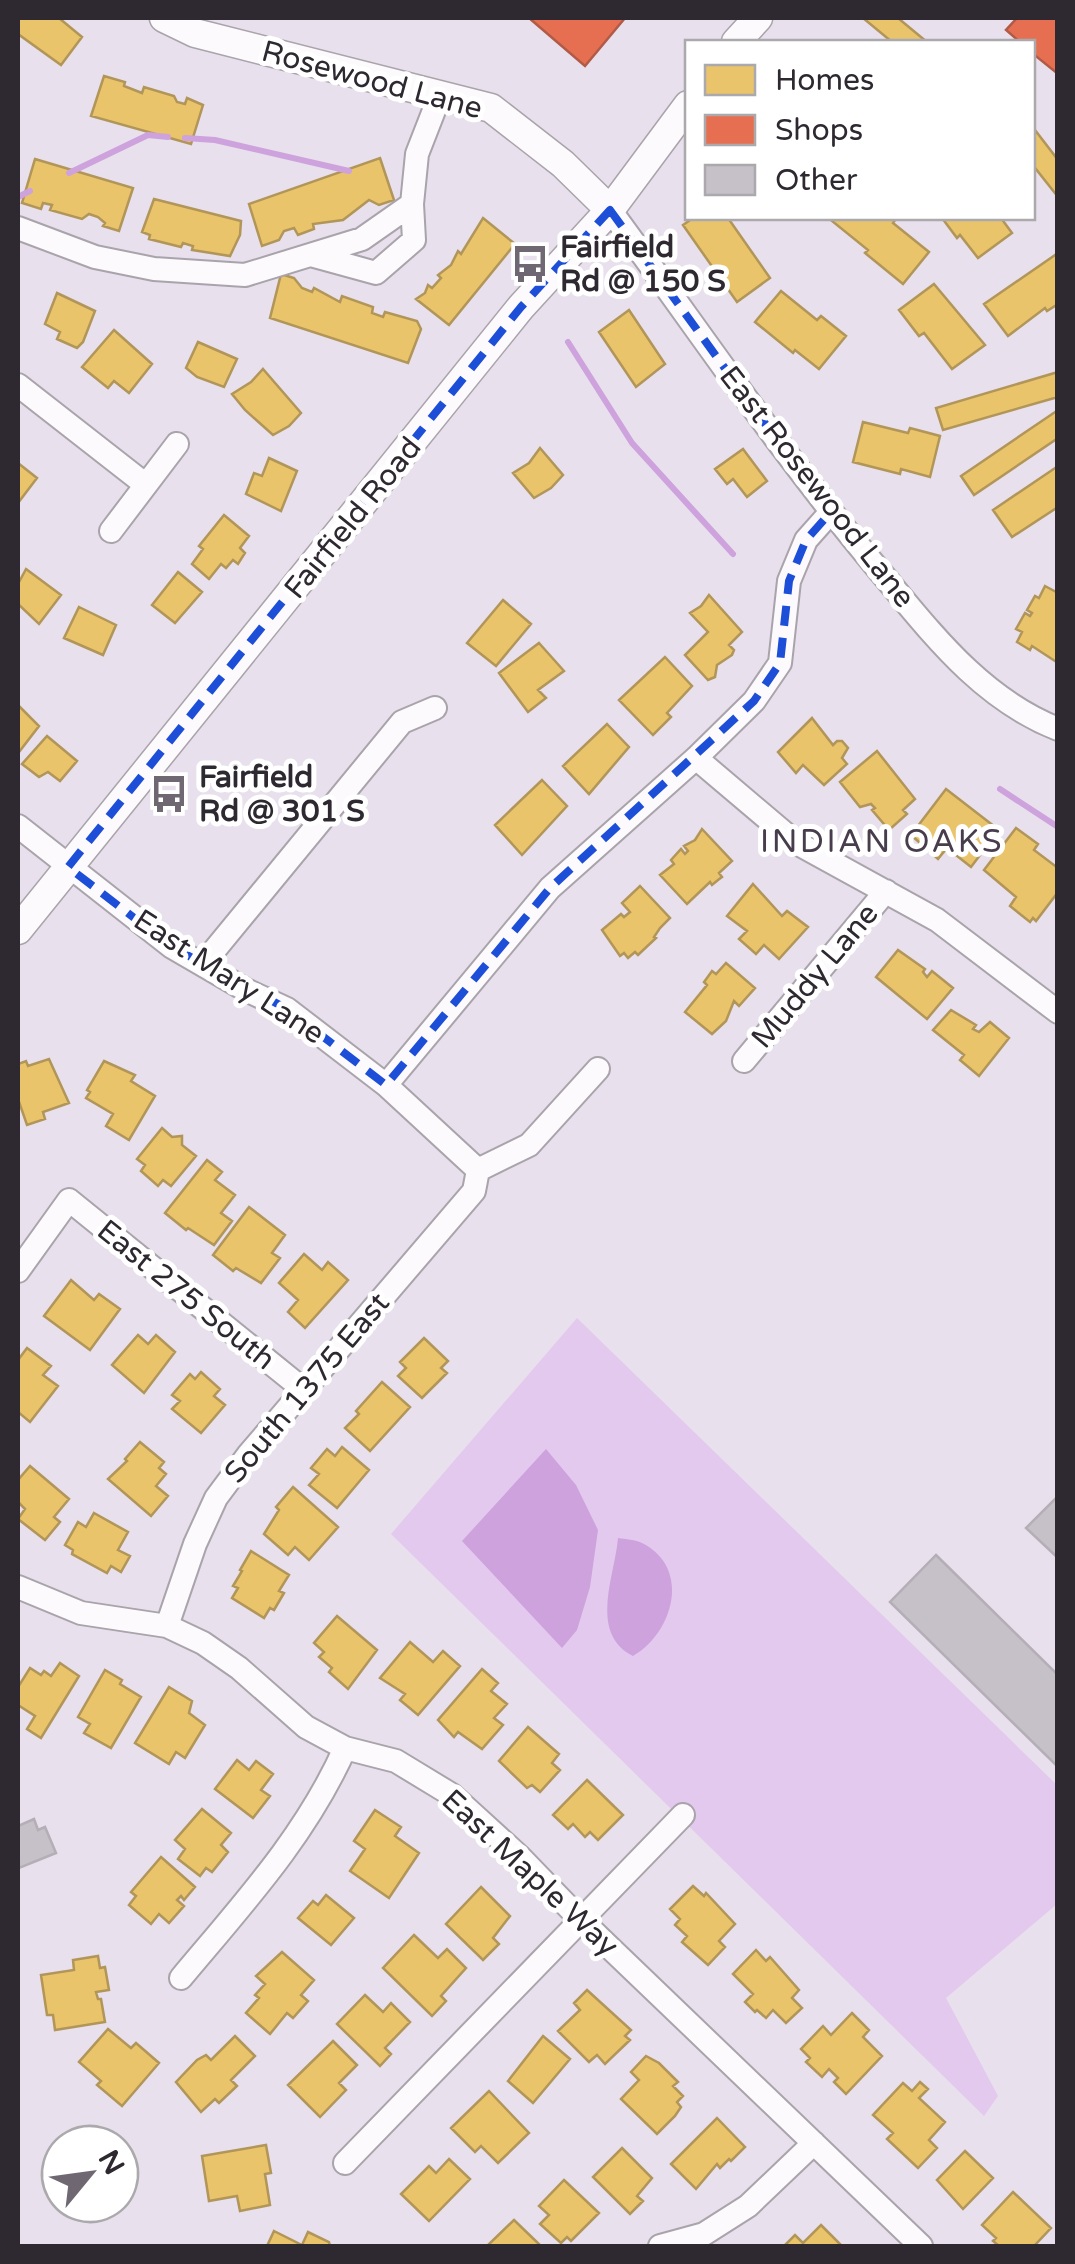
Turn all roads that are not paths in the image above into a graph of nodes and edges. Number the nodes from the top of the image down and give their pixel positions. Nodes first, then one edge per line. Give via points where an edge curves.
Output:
1 (164, 18) edge
2 (758, 18) edge
3 (738, 40) edge
4 (440, 95) junction
5 (685, 109) edge
6 (412, 204) junction
7 (610, 210) junction
8 (18, 228) edge
9 (314, 256) junction
10 (18, 385) edge
11 (177, 444) dead end
12 (146, 485) junction
13 (830, 513) junction
14 (111, 531) dead end
15 (435, 708) dead end
16 (1058, 730) edge
17 (696, 758) junction
18 (18, 826) edge
19 (68, 867) junction
20 (886, 890) junction
21 (18, 930) edge
22 (202, 964) junction
23 (1058, 1012) edge
24 (744, 1061) dead end
25 (598, 1069) dead end
26 (386, 1084) junction
27 (478, 1170) junction
28 (18, 1271) edge
29 (304, 1390) junction
30 (18, 1587) edge
31 (167, 1626) junction
32 (344, 1748) junction
33 (683, 1814) dead end
34 (580, 1919) junction
35 (181, 1978) dead end
36 (814, 2143) junction
37 (345, 2162) dead end
38 (660, 2246) edge
39 (921, 2246) edge

1 - 4 street, Rosewood Lane via 195,33
2 - 3 street
4 - 6 street via 417,154
4 - 7 street, Rosewood Lane via 490,108
5 - 7 street, Fairfield Road
6 - 9 street via 362,238
6 - 9 street via 414,240 376,273
7 - 13 street, East Rosewood Lane
7 - 19 street, Fairfield Road via 521,307
8 - 9 street via 95,257 154,269 245,275
10 - 12 street
11 - 12 street
12 - 14 street
13 - 16 street, East Rosewood Lane via 955,662 1003,700
13 - 17 street via 806,540 789,581 780,663 754,701
15 - 22 street via 402,722
17 - 20 street via 795,842
17 - 26 street via 550,888
18 - 19 street, East Mary Lane
19 - 21 street, Fairfield Road
19 - 22 street, East Mary Lane
20 - 23 street via 938,920
20 - 24 street, Muddy Lane
22 - 26 street, East Mary Lane via 287,1008
25 - 27 street via 528,1145
26 - 27 street, East Mary Lane
27 - 29 street, South 1375 East via 474,1191
28 - 29 street, East 275 South via 69,1200
29 - 31 street, South 1375 East via 216,1498
30 - 31 street, East Maple Way via 81,1612
31 - 32 street, East Maple Way via 203,1642 306,1726
32 - 34 street, East Maple Way via 396,1761 452,1795
32 - 35 street via 288,1849
33 - 34 street
34 - 36 street, East Maple Way
34 - 37 street
36 - 38 street via 748,2206 704,2234
36 - 39 street, East Maple Way

